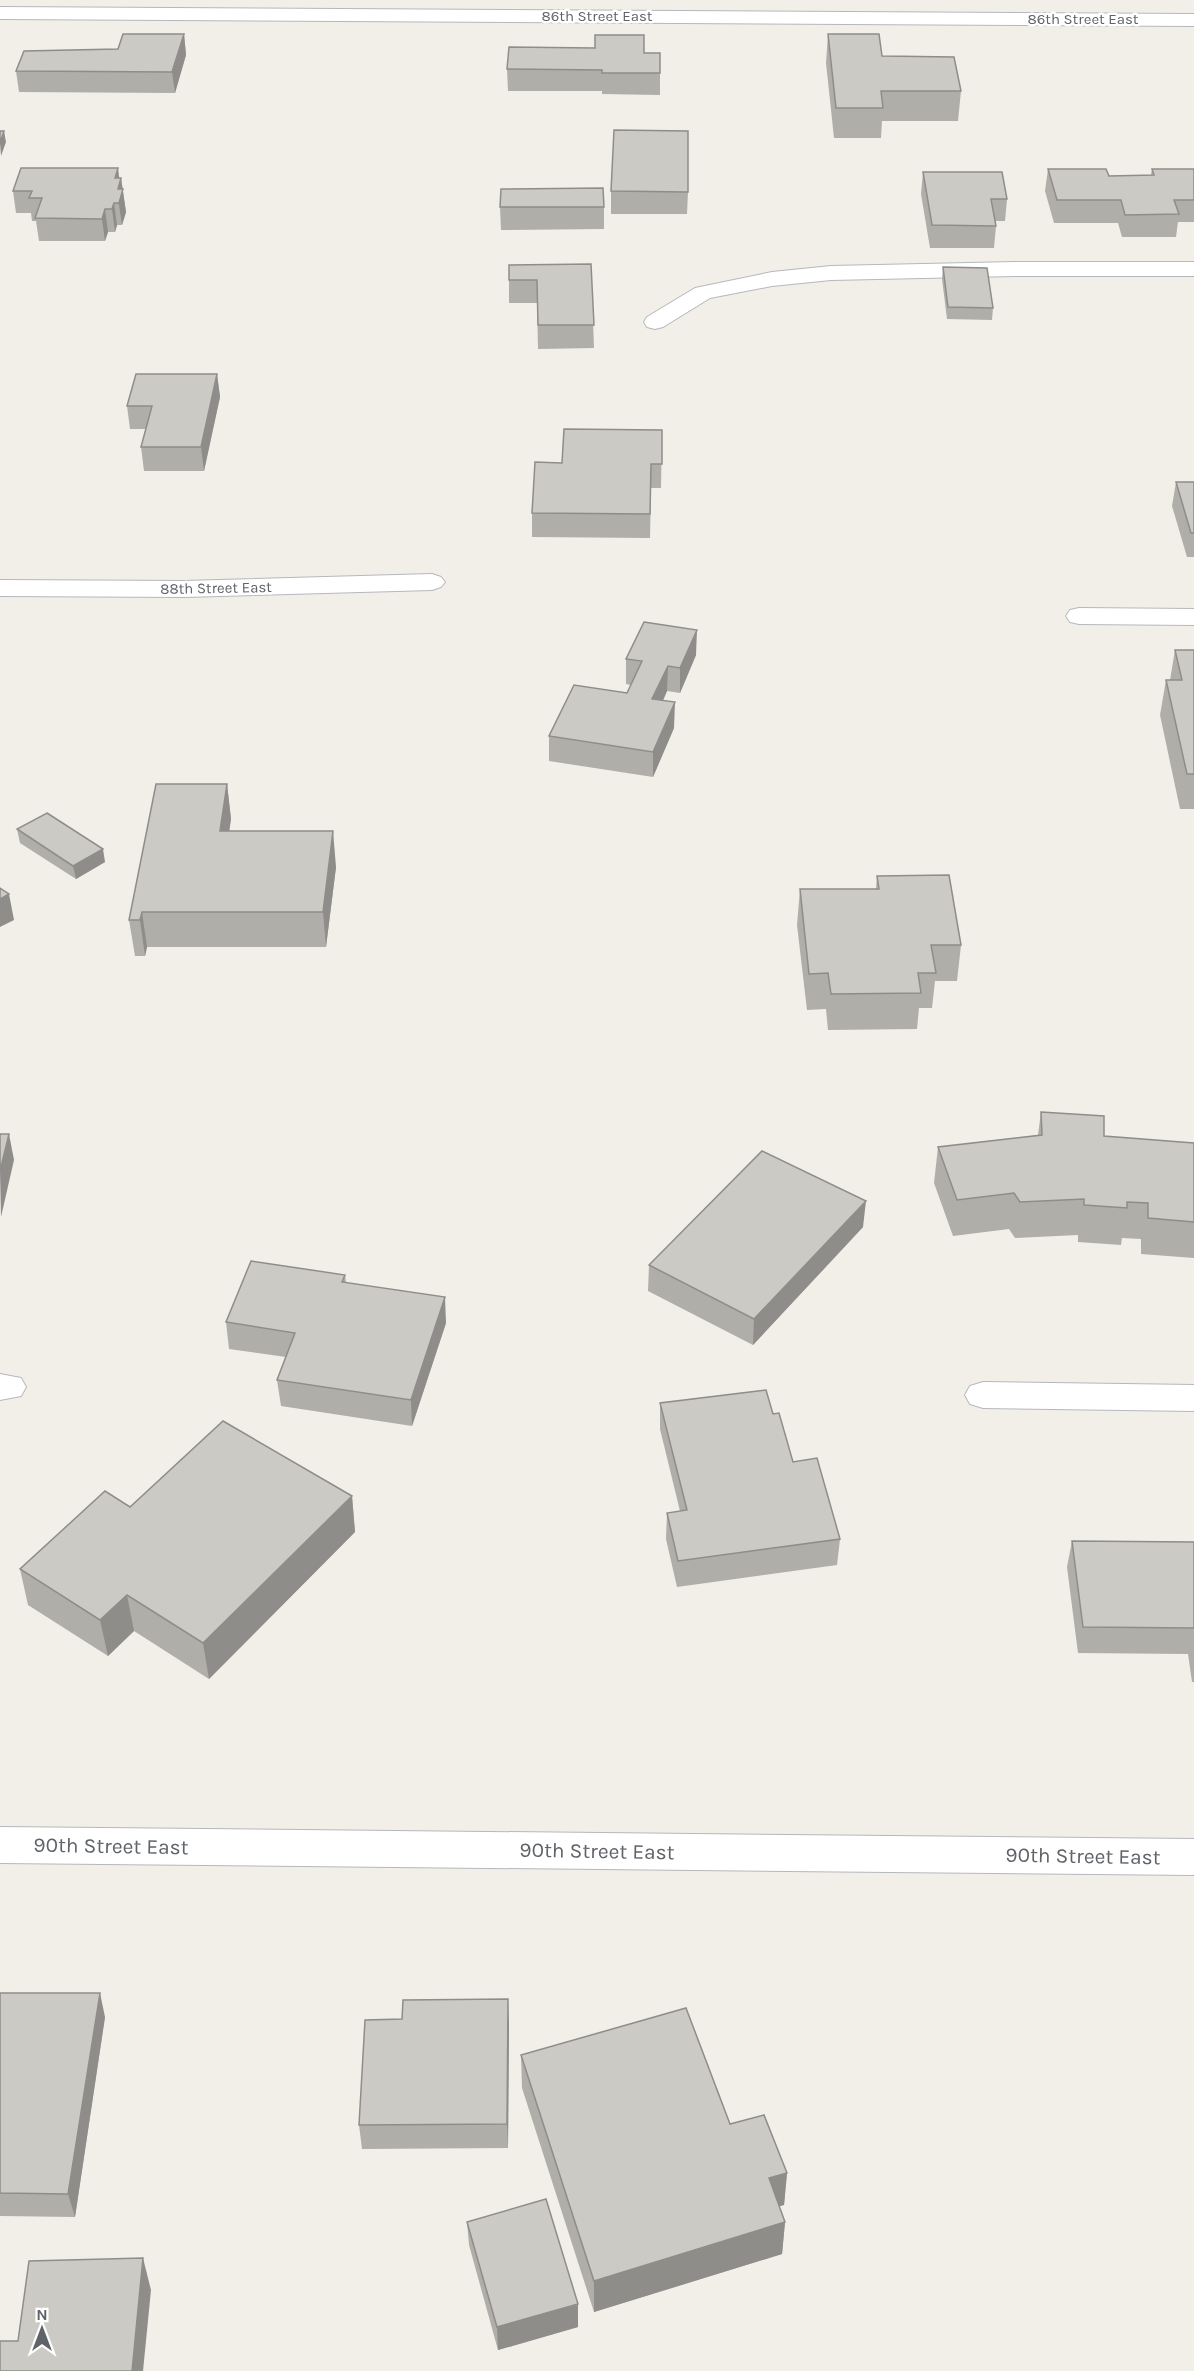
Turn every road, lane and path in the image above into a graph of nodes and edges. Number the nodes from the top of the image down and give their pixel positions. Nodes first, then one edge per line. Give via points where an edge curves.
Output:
1 (146, 7) edge
2 (0, 14) edge
3 (1194, 20) edge
4 (1194, 269) edge
5 (655, 322) dead end
6 (432, 582) dead end
7 (0, 588) edge
8 (1079, 616) dead end
9 (1194, 617) edge
10 (983, 1395) dead end
11 (1194, 1398) edge
12 (0, 1845) edge
13 (1194, 1857) edge

1 - 2 street, 86th Street East
1 - 3 street, 86th Street East
4 - 5 street via 831,273 703,292
6 - 7 street, 88th Street East via 184,590
8 - 9 street
10 - 11 street
12 - 13 street, 90th Street East

